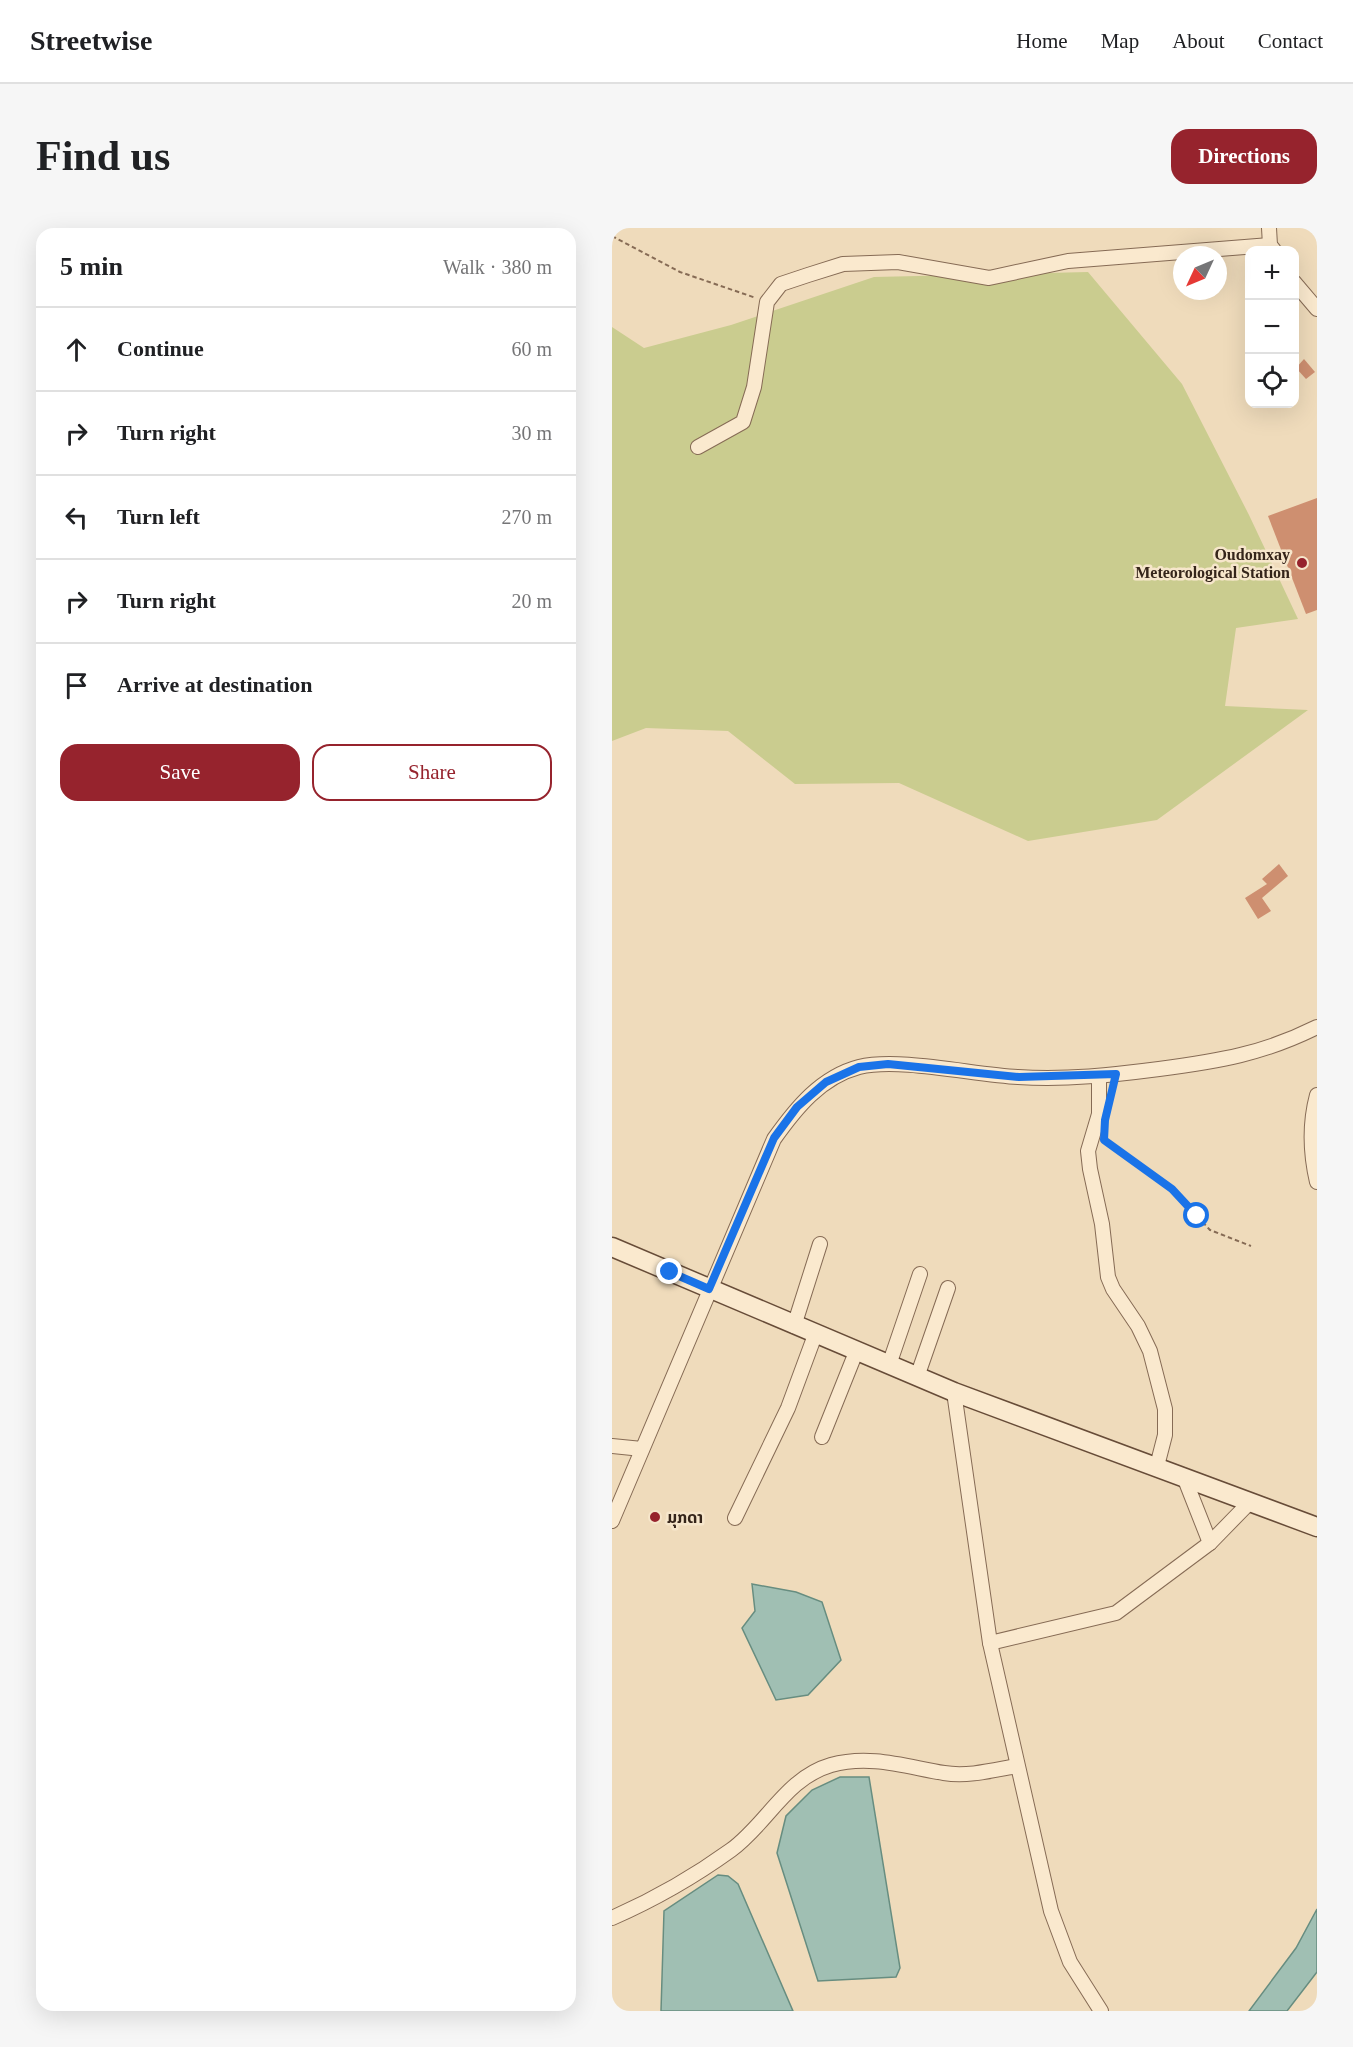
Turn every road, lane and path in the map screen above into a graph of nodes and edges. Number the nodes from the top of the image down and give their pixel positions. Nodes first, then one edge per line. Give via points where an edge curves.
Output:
1 (1269, 228) edge
2 (612, 236) edge
3 (1272, 246) edge
4 (1245, 250) edge
5 (1299, 288) edge
6 (767, 302) junction
7 (1317, 309) edge
8 (698, 447) dead end
9 (1317, 1027) edge
10 (1100, 1077) junction
11 (1317, 1095) edge
12 (1104, 1140) dead end
13 (1317, 1182) edge
14 (820, 1245) dead end
15 (1251, 1246) dead end
16 (612, 1247) edge
17 (920, 1274) dead end
18 (948, 1288) dead end
19 (709, 1289) junction
20 (794, 1326) junction
21 (815, 1335) junction
22 (856, 1352) junction
23 (889, 1365) junction
24 (917, 1377) junction
25 (954, 1392) junction
26 (822, 1437) dead end
27 (612, 1446) edge
28 (642, 1449) junction
29 (1157, 1466) junction
30 (1184, 1477) junction
31 (1250, 1502) junction
32 (735, 1518) dead end
33 (612, 1521) edge
34 (1317, 1527) edge
35 (1209, 1544) junction
36 (990, 1643) junction
37 (1017, 1766) junction
38 (612, 1918) edge
39 (1101, 2011) edge

1 - 3 street
2 - 6 path via 680,272
4 - 6 street via 1068,261 989,278 898,262 843,264 781,284
5 - 7 street
6 - 8 street via 754,387 743,422
9 - 10 street via 1285,1043 1232,1059
10 - 19 street via 1019,1077 888,1064 859,1067 826,1082 797,1107 774,1138
10 - 29 street via 1099,1113 1088,1151 1089,1169 1102,1224 1108,1276 1150,1351 1165,1409 1165,1434
11 - 13 street via 1311,1118 1311,1155
12 - 15 path via 1172,1189 1210,1230
14 - 20 street
16 - 19 street
17 - 23 street
18 - 24 street
19 - 20 street
19 - 28 street
20 - 21 street
21 - 22 street
21 - 32 street via 788,1408
22 - 23 street
22 - 26 street
23 - 24 street
24 - 25 street
25 - 29 street
25 - 36 street
27 - 28 street
28 - 33 street
29 - 30 street
30 - 31 street
30 - 35 street
31 - 34 street
31 - 35 street
35 - 36 street via 1116,1612
36 - 37 street
37 - 38 street via 946,1774 867,1760 831,1765 801,1779 732,1849 642,1905
37 - 39 street via 1051,1911 1070,1962

